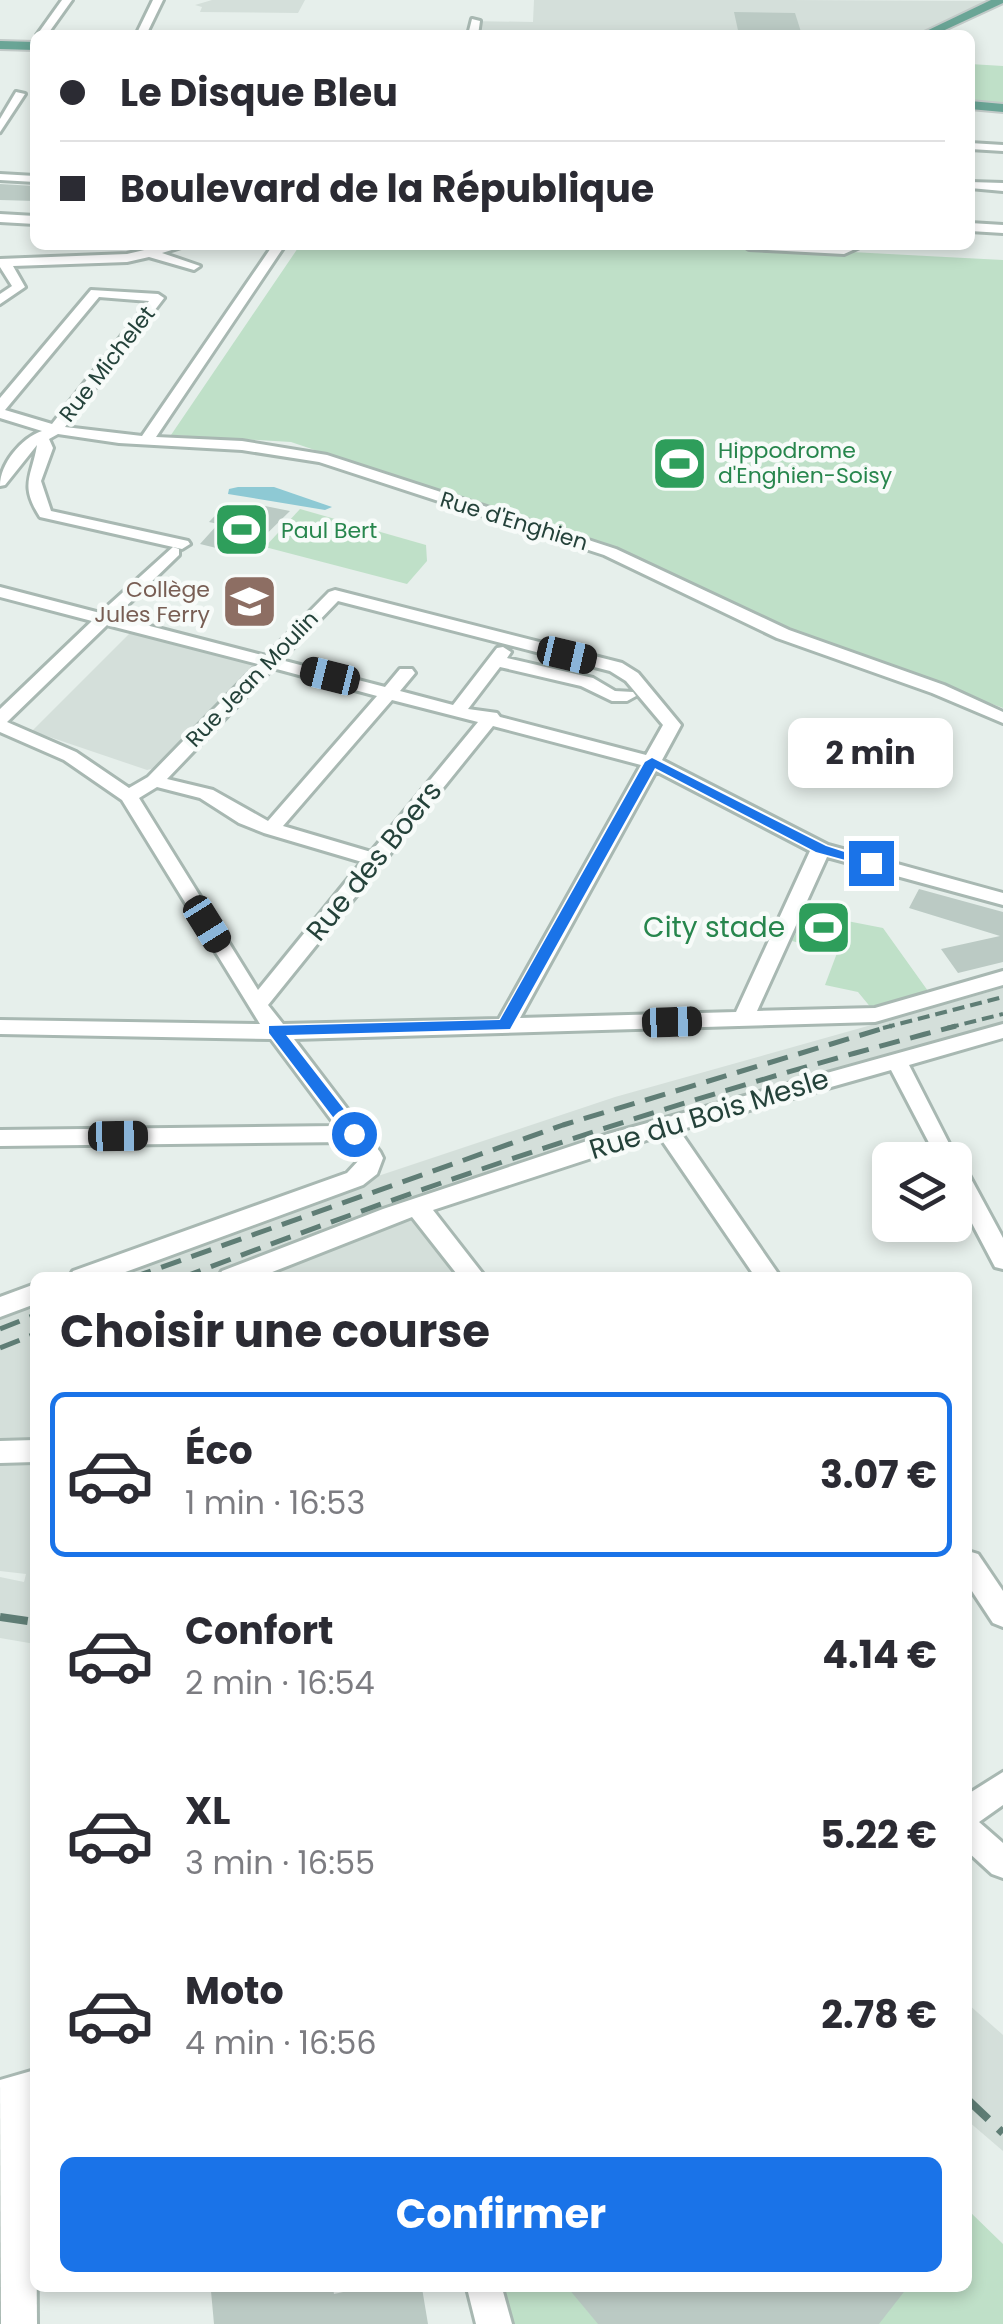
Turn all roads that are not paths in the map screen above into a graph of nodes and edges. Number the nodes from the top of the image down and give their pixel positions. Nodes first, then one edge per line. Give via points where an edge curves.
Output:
1 (67, 0) edge
2 (158, 0) edge
3 (1000, 0) edge
4 (475, 20) dead end
5 (46, 30) edge
6 (143, 30) edge
7 (473, 30) edge
8 (937, 30) edge
9 (0, 45) edge
10 (30, 45) edge
11 (30, 92) edge
12 (5, 93) dead end
13 (20, 94) junction
14 (975, 106) edge
15 (1003, 109) edge
16 (0, 129) edge
17 (975, 146) edge
18 (1003, 148) edge
19 (0, 177) edge
20 (30, 179) edge
21 (975, 186) edge
22 (1003, 187) edge
23 (0, 218) edge
24 (30, 220) edge
25 (975, 228) edge
26 (1003, 230) edge
27 (167, 250) edge
28 (276, 250) edge
29 (152, 255) junction
30 (2, 263) edge
31 (194, 266) dead end
32 (0, 300) edge
33 (0, 410) edge
34 (48, 432) junction
35 (146, 440) junction
36 (0, 482) edge
37 (0, 592) edge
38 (104, 618) junction
39 (510, 642) junction
40 (268, 661) junction
41 (496, 661) junction
42 (406, 673) dead end
43 (388, 691) junction
44 (626, 696) dead end
45 (458, 709) junction
46 (490, 717) junction
47 (1003, 718) edge
48 (0, 723) edge
49 (652, 762) junction
50 (154, 781) junction
51 (129, 796) junction
52 (271, 828) junction
53 (821, 849) junction
54 (376, 860) junction
55 (1003, 900) edge
56 (1003, 978) edge
57 (257, 1005) junction
58 (742, 1020) junction
59 (505, 1026) junction
60 (0, 1027) edge
61 (274, 1030) junction
62 (1003, 1031) edge
63 (896, 1060) junction
64 (663, 1125) junction
65 (354, 1134) junction
66 (0, 1138) edge
67 (940, 1142) edge
68 (972, 1202) edge
69 (418, 1208) junction
70 (1003, 1260) edge
71 (98, 1272) edge
72 (245, 1272) edge
73 (469, 1272) edge
74 (765, 1272) edge
75 (30, 1296) edge
76 (0, 1307) edge
77 (30, 1451) edge
78 (0, 1452) edge
79 (972, 1568) edge
80 (1003, 1614) edge
81 (1003, 1788) edge
82 (972, 1809) edge
83 (972, 1835) edge
84 (1003, 1862) edge
85 (18, 2091) edge
86 (486, 2292) edge
87 (19, 2324) edge
88 (494, 2324) edge

1 - 5 street
2 - 6 street
3 - 8 main road
4 - 7 street
9 - 10 main road
11 - 13 street
12 - 13 street
13 - 16 street
14 - 15 main road
17 - 18 street
19 - 20 street
21 - 22 street
23 - 24 street
25 - 26 street
27 - 29 street
28 - 35 street
29 - 30 street
29 - 31 street
30 - 32 street via 18,287
33 - 34 street, Rue d'Enghien
33 - 34 street, Rue Michelet via 96,293 158,298
34 - 35 street, Rue d'Enghien
34 - 36 street, Rue Michelet via 29,444
34 - 38 street via 32,492 45,514 178,548
35 - 47 street, Rue d'Enghien via 280,448 575,539 783,634
37 - 38 street
38 - 40 street
38 - 48 street
39 - 40 street, Rue Jean Moulin via 335,594
39 - 41 street
39 - 49 street via 616,667 632,677 672,725
40 - 43 street
40 - 50 street, Rue Jean Moulin
41 - 44 street
41 - 45 street
42 - 43 street
43 - 45 street
43 - 52 street
45 - 46 street
46 - 49 street
46 - 54 street, Rue des Boers
48 - 51 street via 70,756
49 - 53 street
49 - 59 street
50 - 51 street, Rue Jean Moulin
50 - 52 street via 206,794
51 - 57 street
52 - 54 street
53 - 55 street
53 - 58 street
54 - 57 street, Rue des Boers
56 - 58 street via 876,1015
57 - 61 street
58 - 59 street
59 - 61 street
60 - 61 street
61 - 65 street
62 - 63 street, Rue du Bois Mesle
63 - 64 street, Rue du Bois Mesle
63 - 67 street
64 - 69 street, Rue du Bois Mesle
64 - 74 street
65 - 66 street
65 - 71 street via 372,1158 355,1179
68 - 70 street
69 - 72 street, Rue du Bois Mesle
69 - 73 street
75 - 76 street
77 - 78 street
79 - 80 street
81 - 82 street
83 - 84 street
85 - 87 street
86 - 88 street

